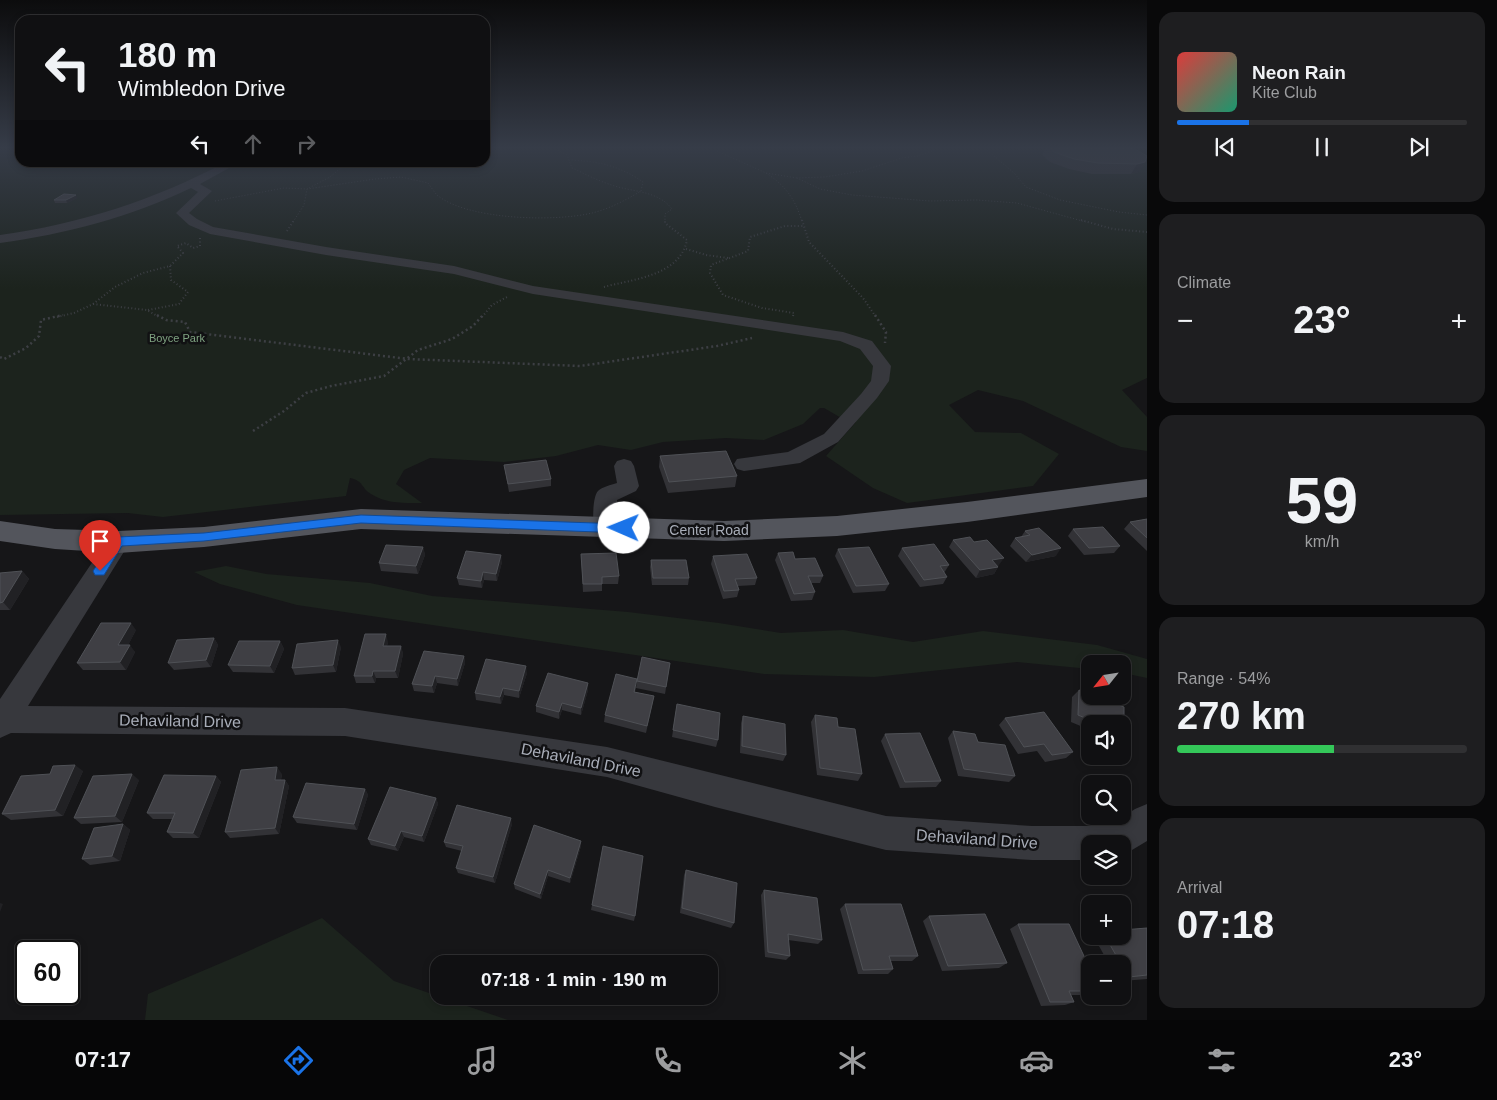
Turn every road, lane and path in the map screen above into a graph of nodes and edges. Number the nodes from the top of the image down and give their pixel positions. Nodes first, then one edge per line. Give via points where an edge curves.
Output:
1 (168, 194) edge
2 (204, 194) edge
3 (255, 194) edge
4 (307, 194) edge
5 (436, 194) edge
6 (636, 194) edge
7 (647, 194) edge
8 (789, 194) edge
9 (841, 194) edge
10 (1043, 194) edge
11 (192, 202) junction
12 (1147, 215) edge
13 (804, 226) junction
14 (210, 230) junction
15 (1147, 232) edge
16 (0, 239) edge
17 (281, 243) junction
18 (686, 249) junction
19 (732, 258) junction
20 (170, 266) junction
21 (534, 290) junction
22 (572, 296) junction
23 (93, 304) junction
24 (147, 310) junction
25 (790, 328) junction
26 (0, 357) edge
27 (4, 359) junction
28 (408, 359) junction
29 (0, 365) edge
30 (882, 366) junction
31 (253, 431) dead end
32 (744, 464) dead end
33 (624, 466) dead end
34 (1147, 488) edge
35 (604, 528) junction
36 (0, 531) edge
37 (118, 542) junction
38 (2, 722) edge
39 (1147, 821) edge

1 - 16 street via 87,222
2 - 11 street
3 - 11 path
4 - 17 path via 304,205
5 - 6 path via 456,205 506,216 535,218 591,213
7 - 18 path via 668,203 672,209 665,214 666,223 687,240
8 - 13 path via 797,205
9 - 15 path via 930,201 1017,203 1113,229
10 - 12 path via 1060,200
11 - 14 street via 182,213
13 - 19 path via 785,226 750,238 748,251
13 - 30 path via 809,242 863,298 886,332
14 - 17 street
14 - 20 path via 199,238 200,246 193,248 186,242 178,246 183,253
17 - 21 street via 454,270
18 - 19 path
18 - 22 path via 676,263 652,273
19 - 25 path via 711,265 710,273 723,295 762,308 794,313
20 - 23 path via 143,273 115,287
20 - 24 path via 171,280 188,292 179,304
21 - 22 street
21 - 28 path via 508,296 492,305 473,326 452,339 418,350
22 - 25 street
23 - 24 path
23 - 27 path via 74,313 41,320 39,336 20,352
24 - 28 path via 166,320 184,322 190,332
25 - 28 path via 717,346 580,366
25 - 30 street via 843,337 866,345
26 - 27 path
27 - 29 path
28 - 31 path via 384,376 306,393
30 - 32 street via 880,381 868,398 831,438 793,458
33 - 35 street via 628,486 606,496
34 - 35 main road, Center Road via 837,526 724,531
35 - 37 main road, Center Road via 361,519 204,537
36 - 37 main road, Center Road via 55,539
37 - 38 street
38 - 39 street, Dehaviland Drive via 345,722 607,762 886,833 1032,843 1113,843

